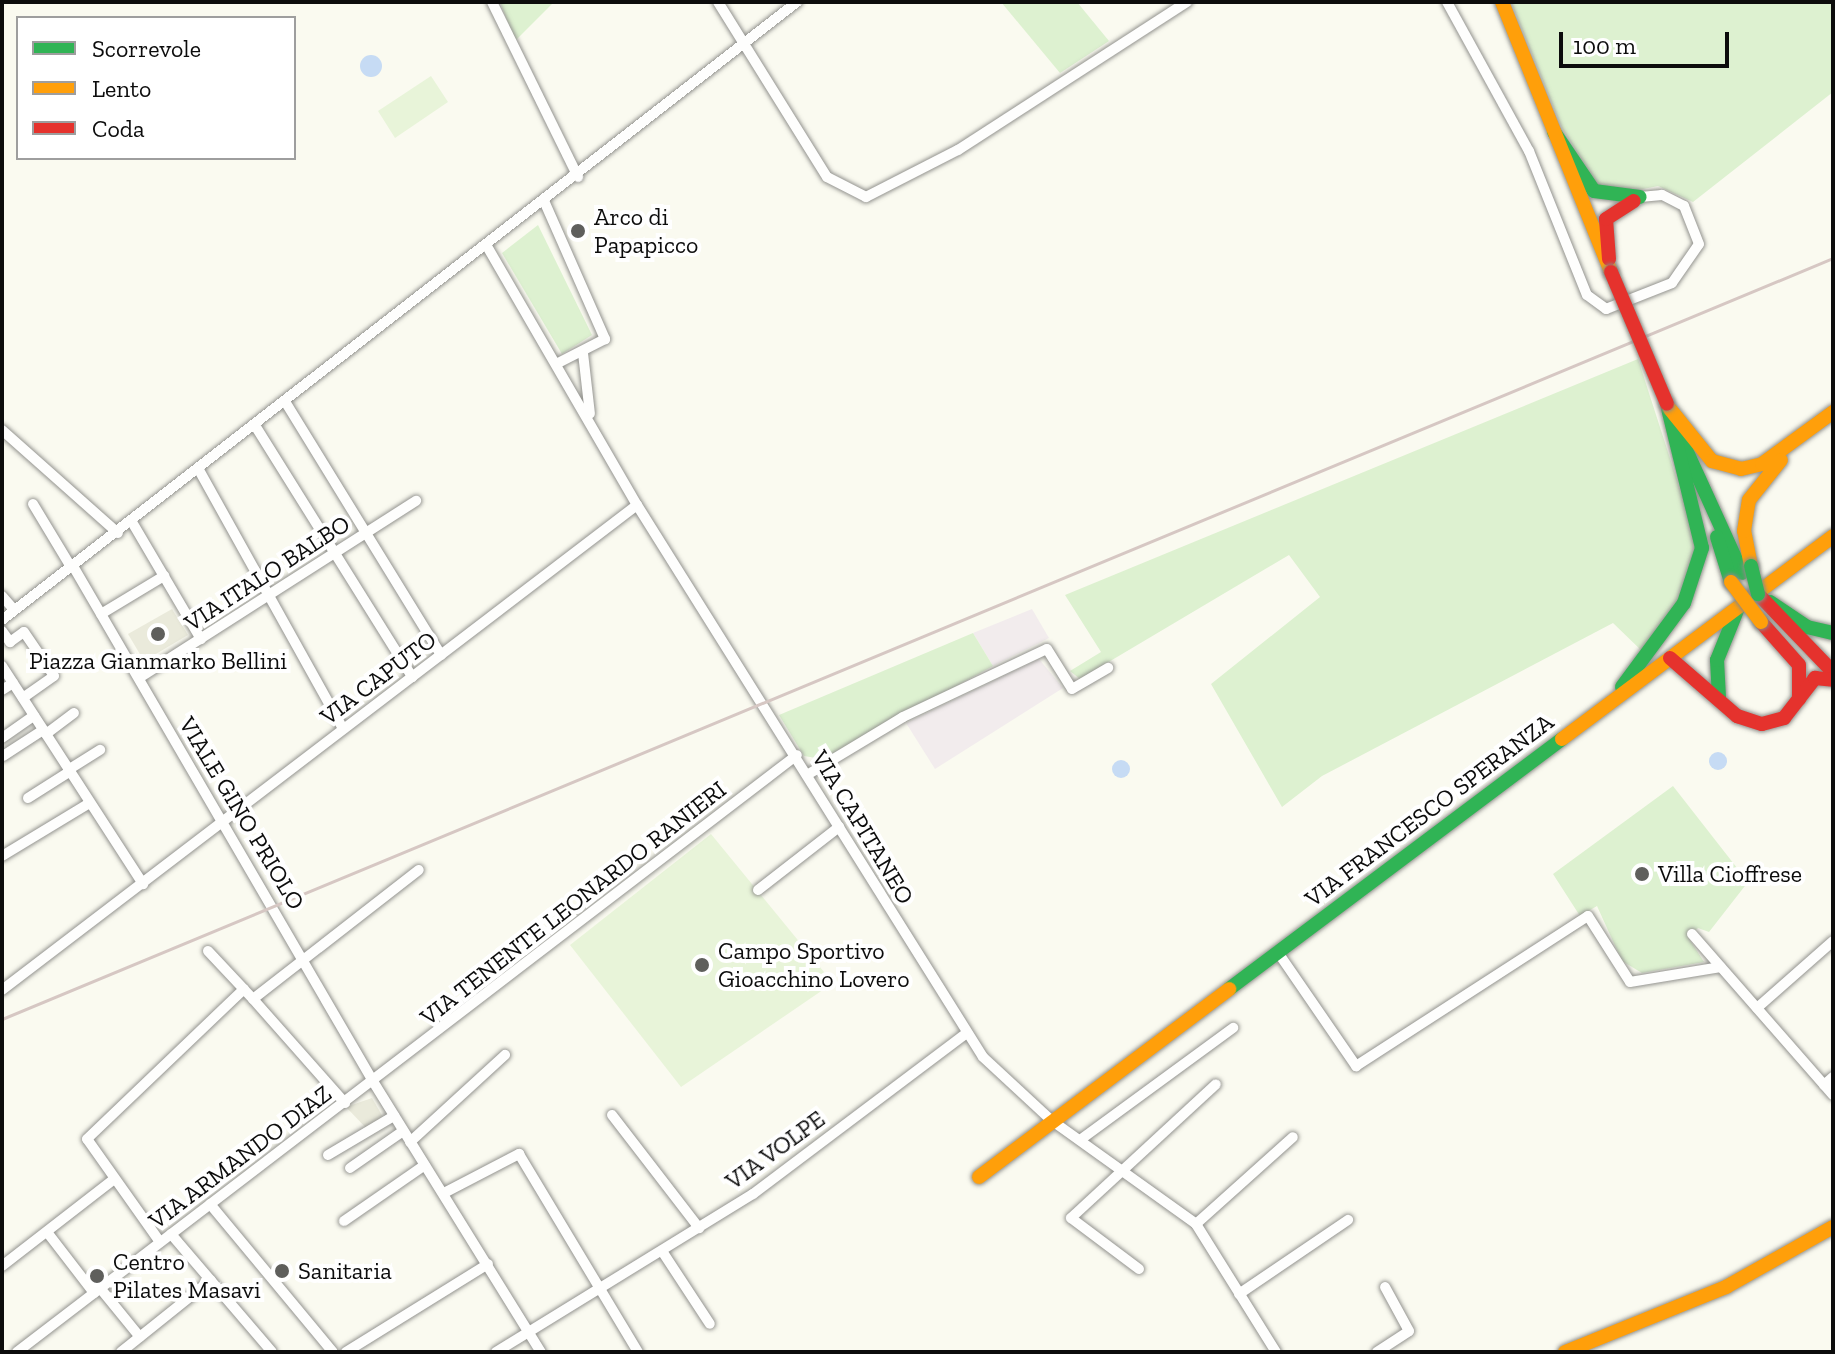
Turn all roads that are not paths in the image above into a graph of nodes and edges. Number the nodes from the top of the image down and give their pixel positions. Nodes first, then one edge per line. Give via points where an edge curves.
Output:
1 (492, 2) edge
2 (718, 2) edge
3 (797, 2) edge
4 (1187, 2) edge
5 (1447, 2) edge
6 (1502, 2) edge
7 (744, 44) junction
8 (1553, 130) junction
9 (578, 177) junction
10 (1640, 197) junction
11 (545, 203) junction
12 (488, 248) junction
13 (1610, 268) junction
14 (583, 353) junction
15 (558, 363) junction
16 (286, 403) junction
17 (1667, 404) junction
18 (1833, 412) edge
19 (590, 420) junction
20 (1833, 421) edge
21 (256, 427) junction
22 (2, 430) edge
23 (199, 470) junction
24 (416, 501) dead end
25 (33, 504) dead end
26 (637, 505) junction
27 (132, 522) junction
28 (118, 533) junction
29 (366, 533) junction
30 (1833, 536) edge
31 (335, 553) junction
32 (72, 566) junction
33 (1742, 574) junction
34 (164, 576) junction
35 (269, 595) junction
36 (2, 596) edge
37 (1740, 606) junction
38 (14, 610) junction
39 (101, 614) junction
40 (1770, 614) junction
41 (2, 620) edge
42 (2, 631) edge
43 (1833, 633) edge
44 (201, 639) junction
45 (441, 655) junction
46 (1670, 658) junction
47 (2, 666) edge
48 (1108, 668) dead end
49 (1833, 672) edge
50 (412, 677) junction
51 (139, 678) junction
52 (1833, 680) edge
53 (13, 683) junction
54 (2, 690) edge
55 (23, 698) junction
56 (1719, 699) junction
57 (1799, 699) junction
58 (1610, 703) junction
59 (74, 713) dead end
60 (34, 716) junction
61 (343, 729) junction
62 (44, 732) junction
63 (2, 738) edge
64 (100, 750) dead end
65 (797, 755) junction
66 (3, 756) edge
67 (68, 771) junction
68 (807, 775) junction
69 (28, 798) dead end
70 (88, 804) junction
71 (223, 822) junction
72 (839, 827) junction
73 (2, 856) edge
74 (419, 870) dead end
75 (143, 884) junction
76 (758, 890) dead end
77 (1692, 934) dead end
78 (1833, 941) edge
79 (208, 951) dead end
80 (1277, 951) junction
81 (306, 957) junction
82 (1721, 967) junction
83 (2, 990) edge
84 (240, 993) junction
85 (253, 999) junction
86 (1757, 1008) junction
87 (1233, 1028) dead end
88 (967, 1033) junction
89 (505, 1055) dead end
90 (1833, 1077) edge
91 (374, 1083) junction
92 (1216, 1084) dead end
93 (1824, 1085) junction
94 (1833, 1095) edge
95 (345, 1103) junction
96 (612, 1115) dead end
97 (394, 1116) junction
98 (1051, 1120) junction
99 (403, 1131) junction
100 (1293, 1137) dead end
101 (1080, 1140) junction
102 (410, 1142) junction
103 (328, 1155) dead end
104 (425, 1165) junction
105 (350, 1168) dead end
106 (1121, 1170) junction
107 (979, 1177) dead end
108 (113, 1180) junction
109 (444, 1193) junction
110 (210, 1204) junction
111 (1348, 1220) dead end
112 (344, 1221) dead end
113 (1196, 1224) junction
114 (1833, 1227) edge
115 (699, 1228) junction
116 (47, 1232) junction
117 (171, 1234) junction
118 (160, 1242) junction
119 (662, 1251) junction
120 (488, 1264) junction
121 (2, 1266) edge
122 (1139, 1269) dead end
123 (211, 1280) junction
124 (1385, 1287) dead end
125 (599, 1288) junction
126 (97, 1291) junction
127 (1239, 1294) junction
128 (710, 1324) dead end
129 (529, 1332) junction
130 (140, 1337) junction
131 (17, 1352) edge
132 (121, 1352) edge
133 (272, 1352) edge
134 (333, 1352) edge
135 (346, 1352) edge
136 (496, 1352) edge
137 (541, 1352) edge
138 (638, 1352) edge
139 (1276, 1352) edge
140 (1377, 1352) edge
141 (1565, 1352) edge

1 - 9 street
2 - 7 street
3 - 7 street
4 - 7 street via 958,150 866,197 827,177
5 - 10 street via 1529,151 1587,295 1606,309 1672,283 1699,244 1684,206 1662,195
6 - 8 main road
7 - 9 street
8 - 10 main road via 1570,146 1594,191
8 - 13 main road
9 - 11 street
10 - 13 main road via 1606,219
11 - 12 street
11 - 14 street via 605,339
12 - 15 street, VIA CAPITANEO
12 - 16 street
13 - 17 main road, bridge
14 - 15 street
14 - 19 street
15 - 19 street, VIA CAPITANEO
16 - 21 street
16 - 29 street
17 - 18 main road via 1705,455 1731,469 1762,464
17 - 33 main road
17 - 58 main road via 1700,528 1699,569 1675,618
19 - 26 street, VIA CAPITANEO
20 - 33 main road via 1753,491
21 - 23 street
21 - 31 street
22 - 28 street
23 - 27 street
23 - 35 street
24 - 29 street, VIA ITALO BALBO
25 - 32 street, VIALE GINO PRIOLO
26 - 45 street, VIA CAPUTO
26 - 65 street, VIA CAPITANEO
27 - 28 street
27 - 34 street
28 - 32 street
29 - 31 street, VIA ITALO BALBO
29 - 45 street
30 - 37 main road, VIA FRANCESCO SPERANZA
31 - 35 street, VIA ITALO BALBO
31 - 50 street
32 - 38 street
32 - 39 street, VIALE GINO PRIOLO
33 - 40 main road, bridge
33 - 40 main road, bridge
34 - 39 street
34 - 44 street
35 - 44 street, VIA ITALO BALBO
35 - 61 street
36 - 38 street
37 - 46 main road, VIA FRANCESCO SPERANZA
37 - 56 main road via 1717,660
38 - 41 street
39 - 51 street, VIALE GINO PRIOLO
40 - 43 main road
40 - 49 main road
40 - 57 main road via 1799,665
42 - 55 street via 10,642 24,632 54,676
44 - 51 street, VIA ITALO BALBO
45 - 50 street, VIA CAPUTO
46 - 56 main road
46 - 58 main road, VIA FRANCESCO SPERANZA
47 - 53 street
48 - 68 street via 1072,689 1047,649 903,717
50 - 61 street, VIA CAPUTO
51 - 71 street, VIALE GINO PRIOLO
52 - 57 main road via 1815,678
53 - 54 street
53 - 55 street
55 - 60 street
56 - 57 main road via 1762,724 1784,718
58 - 80 main road, VIA FRANCESCO SPERANZA
59 - 62 street
60 - 62 street
60 - 63 street
61 - 71 street, VIA CAPUTO
62 - 66 street
62 - 67 street
64 - 67 street
65 - 68 street, VIA CAPITANEO
65 - 91 street, VIA TENENTE LEONARDO RANIERI
67 - 69 street
67 - 70 street
68 - 72 street, VIA CAPITANEO
70 - 73 street
70 - 75 street
71 - 75 street, VIA CAPUTO
71 - 81 street, VIALE GINO PRIOLO
72 - 76 street
72 - 88 street, VIA CAPITANEO
74 - 81 street
75 - 83 street, VIA CAPUTO
77 - 82 street
78 - 86 street
79 - 84 street
80 - 82 street via 1356,1066 1588,916 1630,982
80 - 98 main road, VIA FRANCESCO SPERANZA
81 - 85 street
81 - 91 street, VIALE GINO PRIOLO
82 - 86 street
84 - 85 street
84 - 108 street via 87,1139
85 - 95 street
86 - 93 street
87 - 101 street
88 - 98 street, VIA CAPITANEO via 1003,1081
88 - 115 street, VIA VOLPE
89 - 102 street
90 - 93 street
91 - 95 street, VIA ARMANDO DIAZ
91 - 97 street, VIALE GINO PRIOLO
92 - 106 street
93 - 94 street
95 - 110 street, VIA ARMANDO DIAZ
96 - 115 street
97 - 99 street, VIALE GINO PRIOLO
97 - 103 street
98 - 101 street, VIA CAPITANEO
98 - 107 main road, VIA FRANCESCO SPERANZA
99 - 102 street, VIALE GINO PRIOLO
99 - 105 street
100 - 113 street
101 - 106 street, VIA CAPITANEO
102 - 104 street, VIALE GINO PRIOLO
104 - 109 street, VIALE GINO PRIOLO
104 - 112 street
106 - 113 street, VIA CAPITANEO
106 - 122 street via 1071,1218
108 - 116 street
108 - 118 street
109 - 120 street, VIALE GINO PRIOLO
109 - 125 street via 516,1153
110 - 117 street, VIA ARMANDO DIAZ
110 - 134 street
111 - 127 street
113 - 127 street, VIA CAPITANEO
114 - 141 main road via 1726,1287
115 - 119 street, VIA VOLPE
116 - 121 street
116 - 126 street
117 - 118 street, VIA ARMANDO DIAZ
117 - 123 street
118 - 126 street, VIA ARMANDO DIAZ
119 - 125 street, VIA VOLPE
119 - 128 street
120 - 129 street, VIALE GINO PRIOLO
120 - 135 street
123 - 130 street
123 - 133 street
124 - 140 street via 1409,1331
125 - 129 street, VIA VOLPE
125 - 138 street
126 - 130 street
126 - 131 street, VIA ARMANDO DIAZ
127 - 139 street, VIA CAPITANEO
129 - 136 street, VIA VOLPE
129 - 137 street, VIALE GINO PRIOLO
130 - 132 street

